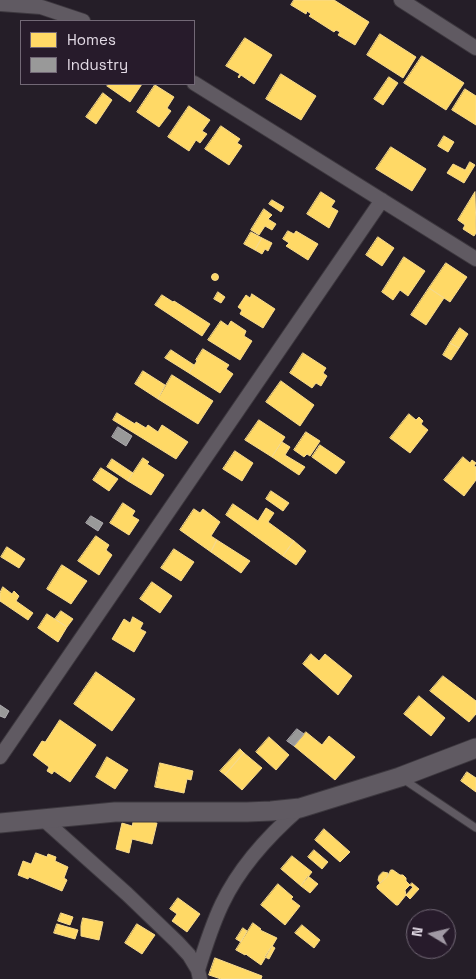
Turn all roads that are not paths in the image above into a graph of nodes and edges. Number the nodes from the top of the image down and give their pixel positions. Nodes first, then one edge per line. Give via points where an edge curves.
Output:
1 (401, 0) edge
2 (45, 3) edge
3 (0, 4) edge
4 (81, 20) edge
5 (476, 48) edge
6 (195, 84) edge
7 (382, 200) junction
8 (476, 259) edge
9 (476, 748) edge
10 (0, 757) edge
11 (400, 778) junction
12 (300, 808) junction
13 (0, 816) edge
14 (43, 819) junction
15 (19, 821) junction
16 (0, 823) edge
17 (476, 828) edge
18 (199, 974) edge

1 - 5 street
2 - 3 street
2 - 4 street
6 - 7 street
7 - 8 street
7 - 10 street
9 - 11 street
11 - 12 street
11 - 17 lane
12 - 14 street via 247,812 115,812
12 - 18 street via 277,828 238,876 210,931
13 - 15 street
14 - 15 street
14 - 18 street via 177,942
15 - 16 street

